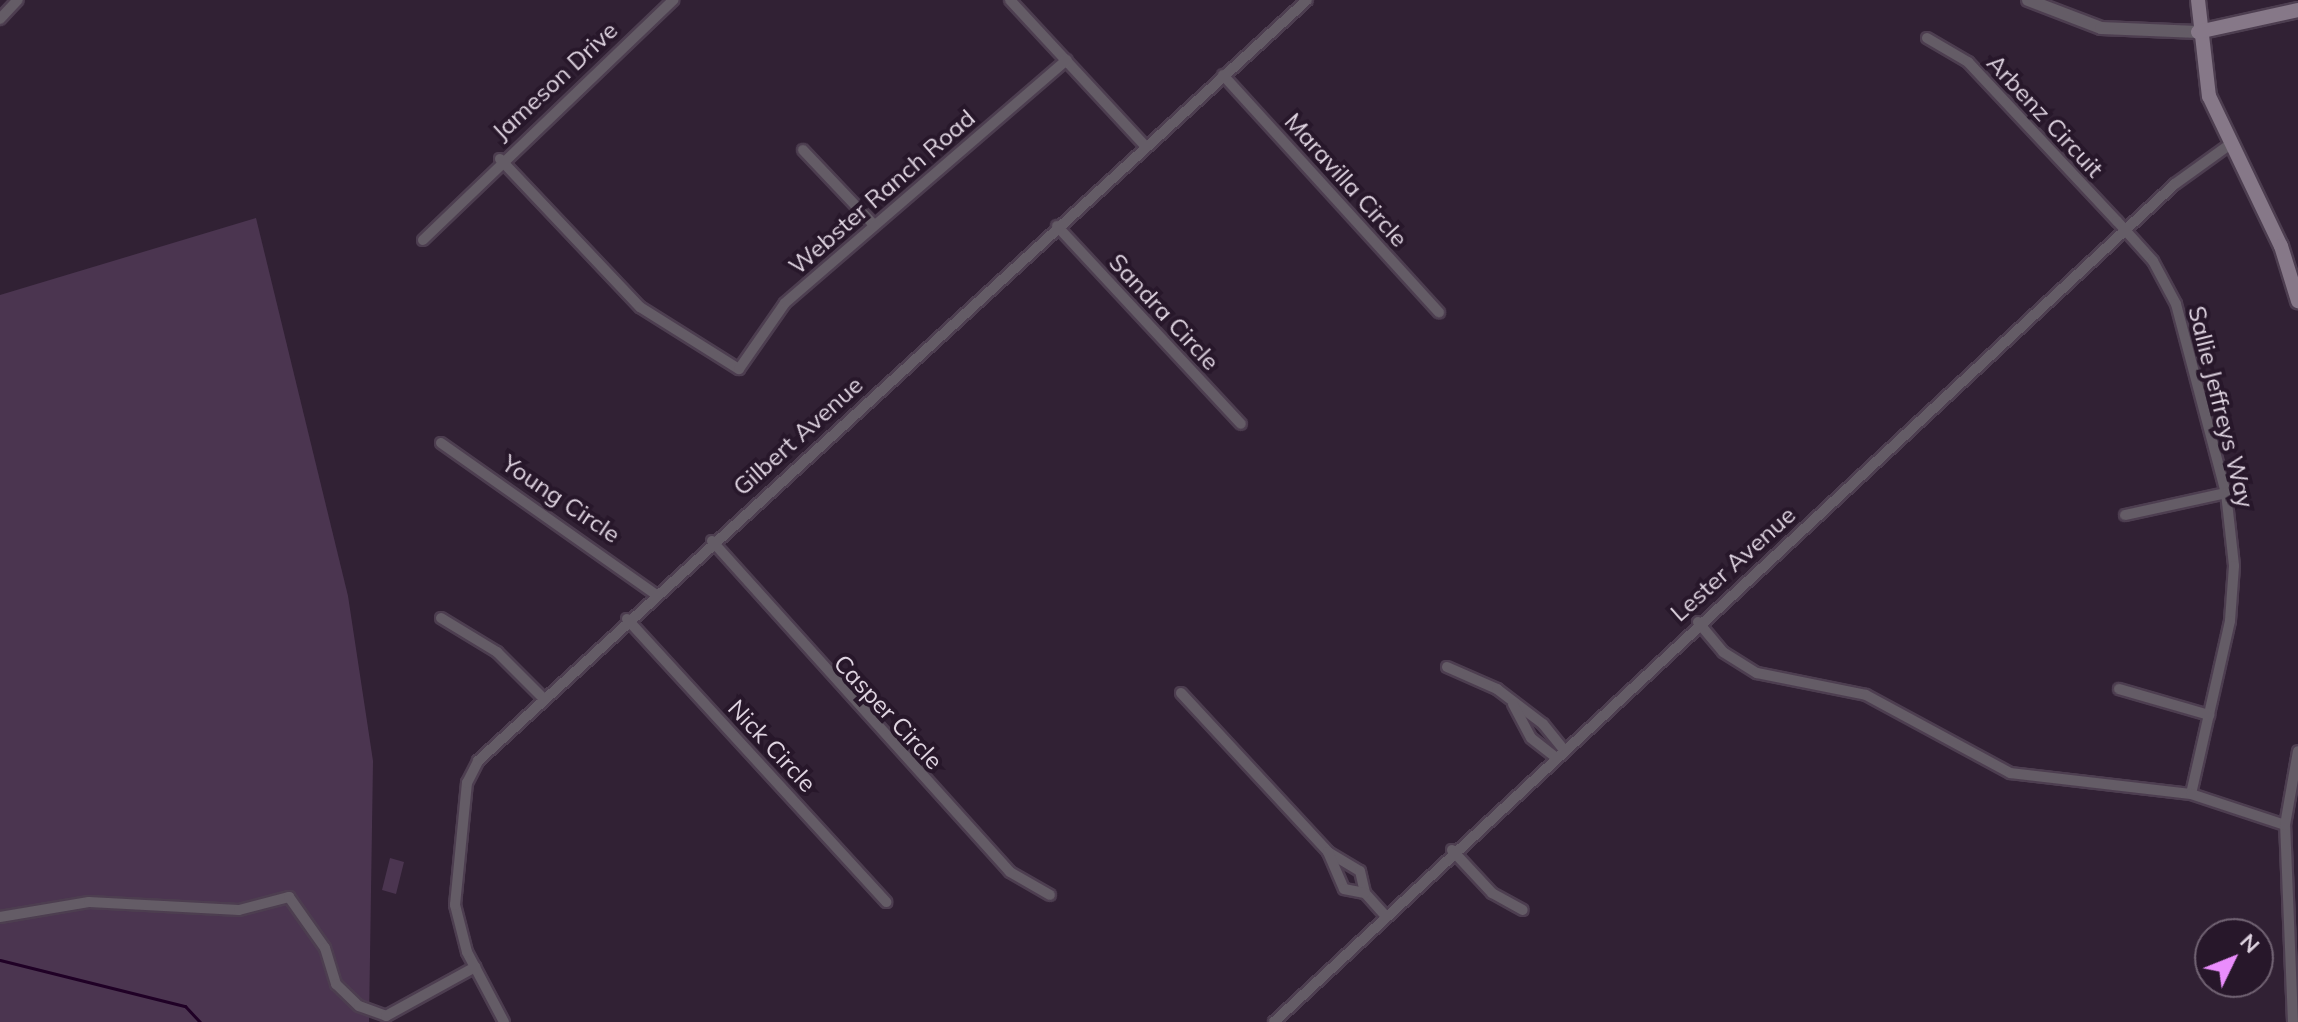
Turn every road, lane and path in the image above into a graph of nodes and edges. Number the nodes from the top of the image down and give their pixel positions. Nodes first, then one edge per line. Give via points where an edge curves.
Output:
1 (18, 0) edge
2 (673, 0) edge
3 (1010, 0) edge
4 (1307, 0) edge
5 (2028, 0) edge
6 (2198, 0) edge
7 (2298, 10) edge
8 (0, 19) edge
9 (2198, 32) junction
10 (1927, 38) dead end
11 (1067, 60) junction
12 (1223, 75) junction
13 (2229, 145) junction
14 (1145, 146) junction
15 (803, 150) dead end
16 (500, 159) junction
17 (872, 223) junction
18 (1057, 226) junction
19 (2126, 231) junction
20 (423, 240) dead end
21 (2298, 301) edge
22 (1439, 312) dead end
23 (1241, 424) dead end
24 (441, 443) dead end
25 (2226, 493) junction
26 (2125, 515) dead end
27 (712, 541) junction
28 (655, 594) junction
29 (441, 618) dead end
30 (627, 619) junction
31 (1698, 622) junction
32 (1447, 667) dead end
33 (2119, 689) dead end
34 (1181, 693) dead end
35 (542, 697) junction
36 (1513, 704) junction
37 (2209, 715) junction
38 (2298, 751) edge
39 (1559, 753) junction
40 (2191, 794) junction
41 (2285, 825) junction
42 (1452, 850) junction
43 (1328, 852) junction
44 (1365, 893) junction
45 (1050, 895) dead end
46 (886, 902) dead end
47 (1523, 910) dead end
48 (1384, 914) junction
49 (0, 917) edge
50 (475, 967) junction
51 (504, 1022) edge
52 (1274, 1022) edge
53 (2293, 1022) edge

1 - 8 street
2 - 16 street, Jameson Drive
3 - 11 street
4 - 12 street, Gilbert Avenue
5 - 9 street via 2101,28
6 - 9 main road
7 - 9 main road
9 - 13 main road via 2209,96
10 - 19 street, Arbenz Circuit via 1968,62
11 - 14 street
11 - 17 street, Webster Ranch Road
12 - 14 street, Gilbert Avenue
12 - 22 street, Maravilla Circle
13 - 19 street, Lester Avenue
13 - 21 main road via 2281,246
14 - 18 street, Gilbert Avenue
15 - 17 street
16 - 17 street, Webster Ranch Road via 640,307 739,369 785,303
16 - 20 street, Jameson Drive
18 - 23 street, Sandra Circle
18 - 27 street, Gilbert Avenue
19 - 25 street, Sallie Jeffreys Way via 2176,304
19 - 31 street, Lester Avenue
24 - 28 street, Young Circle
25 - 26 street
25 - 37 street, Sallie Jeffreys Way via 2234,566 2230,621
27 - 28 street, Gilbert Avenue
27 - 45 street, Casper Circle via 1010,872
28 - 30 street, Gilbert Avenue
29 - 35 street via 497,652
30 - 35 street, Gilbert Avenue
30 - 46 street, Nick Circle
31 - 39 street, Lester Avenue
31 - 40 street via 1723,652 1757,673 1866,695 2010,773
32 - 36 street
33 - 37 street
34 - 43 street
35 - 50 street, Gilbert Avenue via 494,741 467,783 455,905
36 - 39 street via 1543,724
36 - 39 street via 1531,738
37 - 40 street, Sallie Jeffreys Way
38 - 41 street
39 - 42 street, Lester Avenue
40 - 41 street
41 - 53 street
42 - 47 street via 1492,893
42 - 48 street, Lester Avenue
43 - 44 street via 1360,871
43 - 44 street via 1344,889
44 - 48 street
48 - 52 street, Lester Avenue
49 - 50 street via 89,902 239,910 289,897 325,948 336,984 359,1006 386,1016
50 - 51 street, Gilbert Avenue

